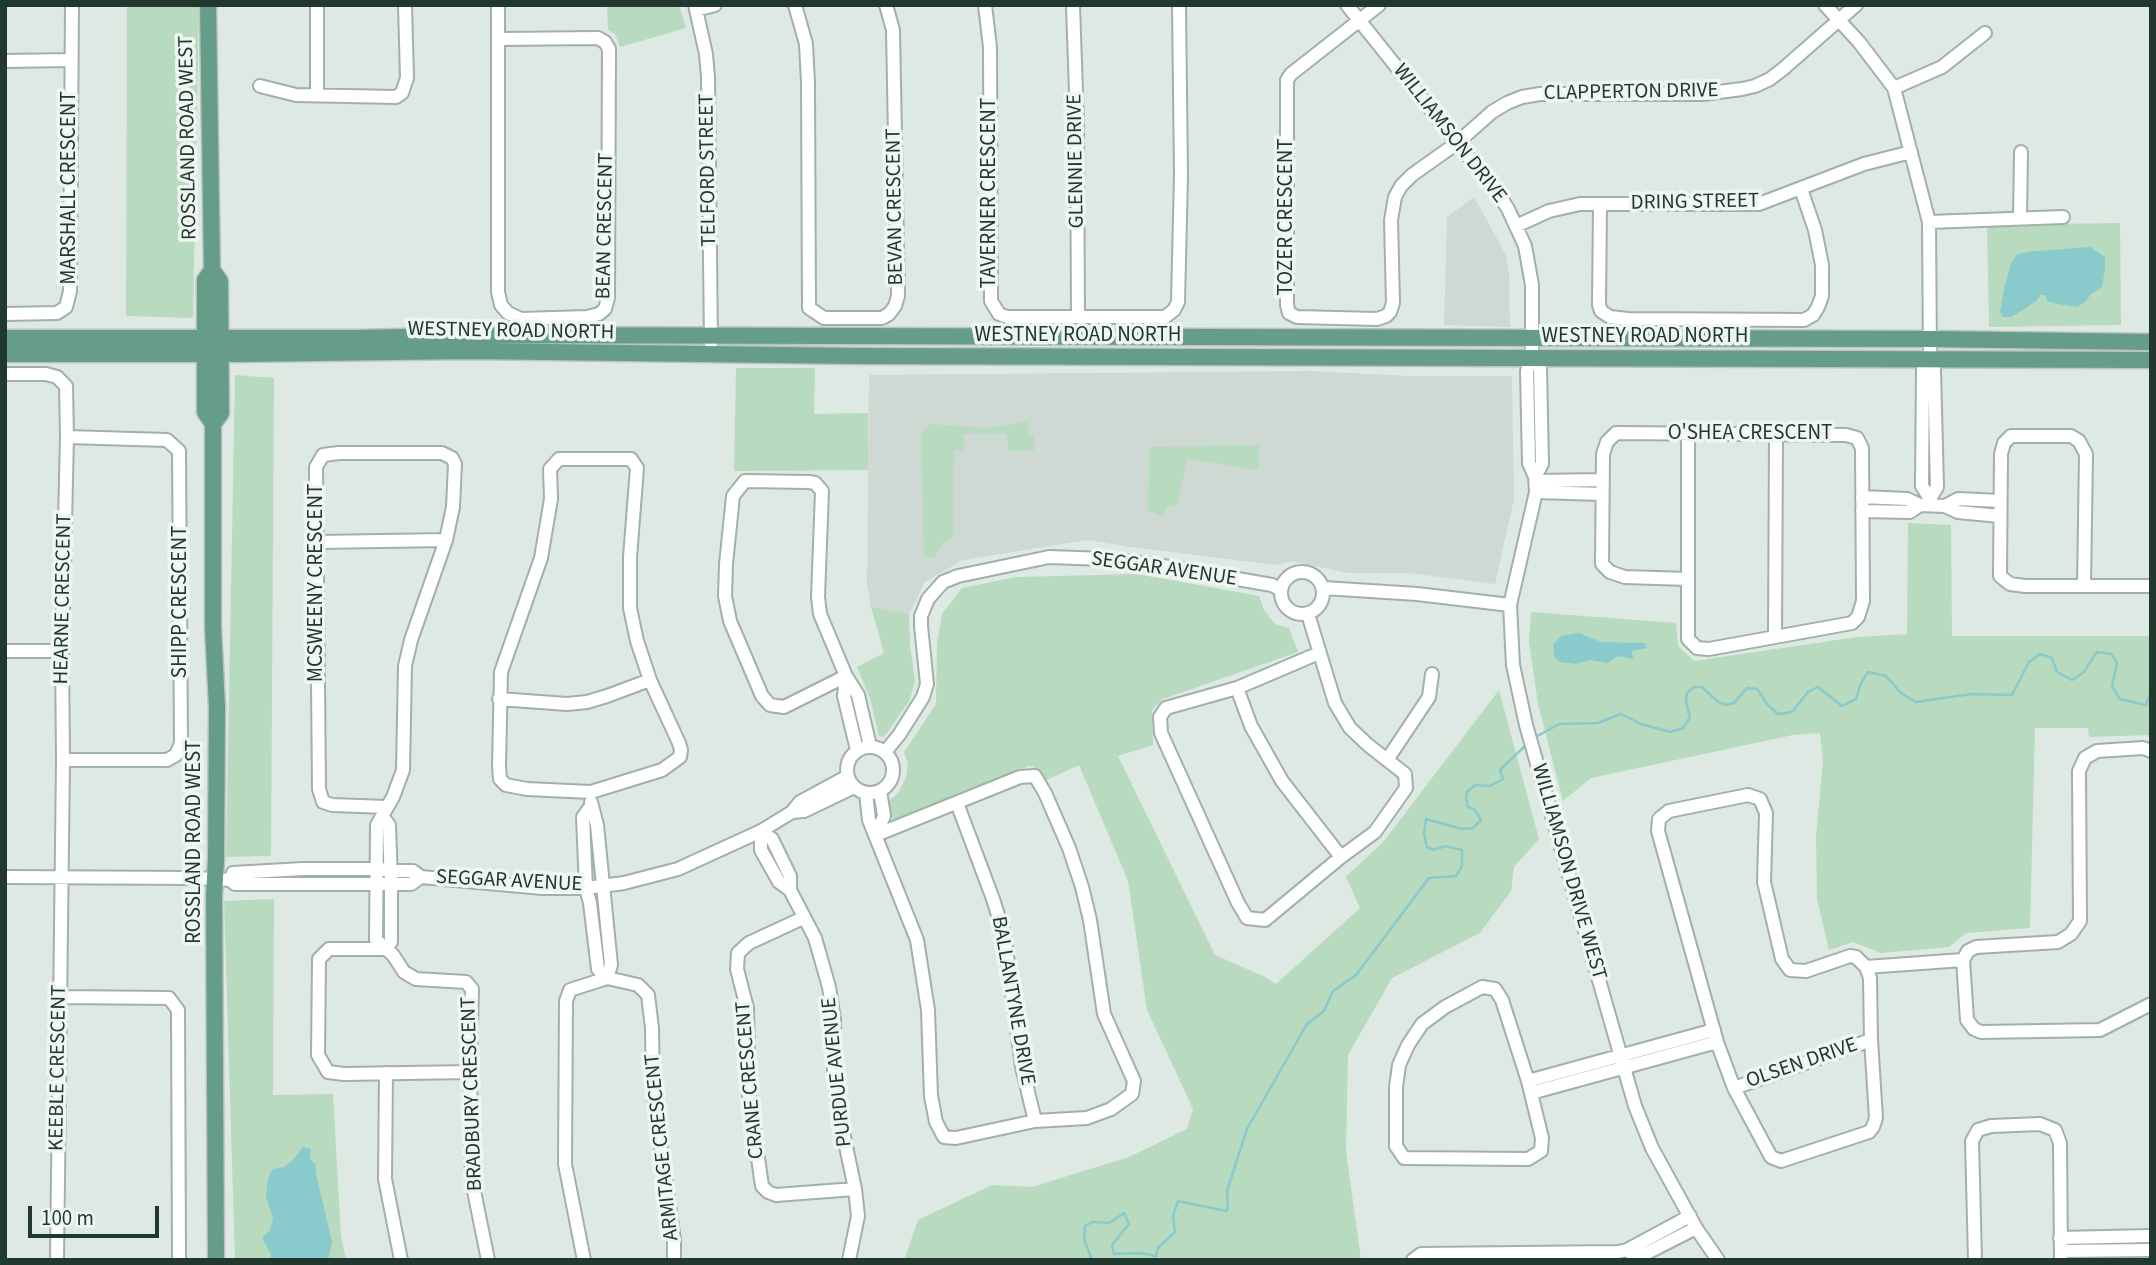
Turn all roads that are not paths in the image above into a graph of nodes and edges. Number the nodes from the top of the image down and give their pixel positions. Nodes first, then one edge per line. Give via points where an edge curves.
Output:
1 (72, 5) edge
2 (208, 5) edge
3 (317, 5) edge
4 (405, 5) edge
5 (498, 5) edge
6 (715, 5) edge
7 (795, 5) edge
8 (886, 5) edge
9 (985, 5) edge
10 (1073, 5) edge
11 (1179, 5) edge
12 (1347, 5) edge
13 (1379, 5) edge
14 (1825, 5) edge
15 (1856, 5) edge
16 (696, 8) edge
17 (1359, 21) junction
18 (1839, 21) junction
19 (1985, 33) dead end
20 (499, 39) junction
21 (71, 60) junction
22 (5, 61) edge
23 (260, 86) dead end
24 (1894, 88) junction
25 (317, 95) junction
26 (1457, 143) junction
27 (1912, 152) junction
28 (2021, 152) dead end
29 (1801, 189) junction
30 (1600, 205) junction
31 (2063, 217) dead end
32 (2020, 218) junction
33 (1929, 222) junction
34 (1516, 226) junction
35 (5, 314) edge
36 (1078, 317) junction
37 (712, 336) junction
38 (5, 338) edge
39 (1532, 339) junction
40 (1931, 339) junction
41 (2151, 342) edge
42 (213, 346) junction
43 (5, 354) edge
44 (710, 355) junction
45 (1532, 358) junction
46 (1930, 358) junction
47 (2151, 360) edge
48 (5, 374) edge
49 (1688, 435) junction
50 (1776, 435) junction
51 (67, 437) junction
52 (1601, 480) junction
53 (1536, 483) junction
54 (1602, 494) junction
55 (1862, 496) junction
56 (2000, 501) junction
57 (1926, 503) junction
58 (1945, 506) junction
59 (1862, 511) junction
60 (2000, 516) junction
61 (446, 540) junction
62 (318, 542) junction
63 (1688, 579) junction
64 (2084, 585) junction
65 (2151, 586) edge
66 (1324, 588) junction
67 (1281, 590) junction
68 (1510, 605) junction
69 (1308, 614) junction
70 (1775, 636) junction
71 (5, 651) edge
72 (62, 651) junction
73 (1319, 653) junction
74 (1432, 674) dead end
75 (846, 676) junction
76 (650, 680) junction
77 (1237, 688) junction
78 (499, 699) junction
79 (870, 746) junction
80 (857, 751) junction
81 (2151, 751) edge
82 (885, 752) junction
83 (62, 760) junction
84 (1387, 760) junction
85 (856, 785) junction
86 (880, 791) junction
87 (591, 792) junction
88 (957, 803) junction
89 (591, 806) junction
90 (385, 812) junction
91 (761, 831) junction
92 (877, 835) junction
93 (1341, 857) junction
94 (376, 869) junction
95 (391, 870) junction
96 (5, 877) edge
97 (61, 877) junction
98 (421, 877) junction
99 (223, 879) junction
100 (384, 884) junction
101 (602, 885) junction
102 (586, 888) junction
103 (803, 918) junction
104 (384, 949) junction
105 (1963, 960) junction
106 (1866, 967) junction
107 (607, 978) junction
108 (59, 996) junction
109 (2151, 1004) edge
110 (1715, 1036) junction
111 (1871, 1040) junction
112 (1621, 1061) junction
113 (470, 1072) junction
114 (386, 1073) junction
115 (1530, 1087) junction
116 (1734, 1088) junction
117 (1035, 1121) junction
118 (855, 1189) junction
119 (1693, 1222) junction
120 (2151, 1236) edge
121 (1627, 1250) junction
122 (2061, 1250) edge
123 (2151, 1250) edge
124 (1714, 1256) edge
125 (1640, 1259) edge
126 (57, 1260) edge
127 (178, 1260) edge
128 (216, 1260) edge
129 (401, 1260) edge
130 (488, 1260) edge
131 (584, 1260) edge
132 (674, 1260) edge
133 (849, 1260) edge
134 (1413, 1260) edge
135 (1975, 1260) edge

1 - 21 street, MARSHALL CRESCENT
2 - 42 main road, ROSSLAND ROAD WEST via 212,270 205,280
3 - 25 street
4 - 25 street via 407,78 402,93 396,97
5 - 20 street, BEAN CRESCENT
6 - 16 street
7 - 8 street, BEVAN CRESCENT via 806,44 808,83 809,308 824,318 882,318 898,296 893,30
9 - 36 street, TAVERNER CRESCENT via 990,47 991,301 999,314 1007,317
10 - 36 street, GLENNIE DRIVE
11 - 36 street, TAVERNER CRESCENT via 1178,302 1165,317
12 - 17 street, WILLIAMSON DRIVE
13 - 17 street
14 - 18 street
15 - 18 street, CLAPPERTON DRIVE
16 - 37 street, TELFORD STREET via 708,77
17 - 26 street, WILLIAMSON DRIVE
17 - 26 street, TOZER CRESCENT via 1287,80 1289,313 1377,319 1390,312 1395,197 1412,175
18 - 24 street
18 - 26 street, CLAPPERTON DRIVE via 1783,69 1755,86 1703,94 1531,95 1492,112
19 - 24 street via 1942,67
20 - 20 street, BEAN CRESCENT via 501,305 522,319 599,314 608,298 609,48 598,38
21 - 22 street
21 - 35 street, MARSHALL CRESCENT via 70,291 66,307 57,313
23 - 25 street via 285,94
24 - 27 street
26 - 34 street, WILLIAMSON DRIVE via 1499,195
27 - 29 street, DRING STREET via 1864,164
27 - 33 street
28 - 32 street
29 - 30 street, DRING STREET via 1759,204
29 - 30 street via 1822,265 1822,296 1813,315 1804,320 1610,317 1599,305
30 - 34 street, DRING STREET via 1559,207
31 - 32 street
32 - 33 street
33 - 40 street
34 - 39 street, WILLIAMSON DRIVE via 1530,263
37 - 39 main road, WESTNEY ROAD NORTH
37 - 42 main road, WESTNEY ROAD NORTH via 485,335
37 - 44 street, TELFORD STREET
38 - 42 main road, WESTNEY ROAD NORTH
39 - 40 main road, WESTNEY ROAD NORTH
39 - 45 street, WILLIAMSON DRIVE
40 - 41 main road, WESTNEY ROAD NORTH
40 - 46 street
42 - 43 main road, WESTNEY ROAD NORTH
42 - 44 main road, WESTNEY ROAD NORTH
42 - 99 main road, ROSSLAND ROAD WEST via 205,412 213,425 213,627
44 - 45 main road, WESTNEY ROAD NORTH
45 - 46 main road, WESTNEY ROAD NORTH
45 - 53 street, WILLIAMSON DRIVE WEST via 1527,371 1529,463
46 - 47 main road, WESTNEY ROAD NORTH
46 - 57 street via 1923,369
48 - 51 street, HEARNE CRESCENT via 46,374 66,386
49 - 50 street, O'SHEA CRESCENT
49 - 52 street, O'SHEA CRESCENT via 1616,433 1603,454
49 - 63 street
50 - 55 street, O'SHEA CRESCENT via 1857,438 1862,448
50 - 70 street
51 - 72 street, HEARNE CRESCENT
51 - 83 street, SHIPP CRESCENT via 167,440 179,451 181,743 176,755 167,760
52 - 53 street
52 - 54 street, O'SHEA CRESCENT
53 - 54 street
53 - 68 street, WILLIAMSON DRIVE WEST
54 - 63 street, O'SHEA CRESCENT via 1602,564 1610,572 1625,577
55 - 57 street
55 - 59 street, O'SHEA CRESCENT
56 - 58 street via 1958,499
56 - 60 street
56 - 64 street via 2001,454 2011,436 2071,436 2080,441 2086,454
57 - 58 street
57 - 59 street via 1910,512
58 - 60 street via 1958,512
59 - 70 street, O'SHEA CRESCENT via 1863,601 1858,617 1852,622
60 - 64 street via 2000,576 2010,584 2025,586
61 - 62 street
61 - 62 street, MCSWEENY CRESCENT via 453,507 452,458 442,453 339,453 323,455 316,467
61 - 90 street, MCSWEENY CRESCENT via 405,666 403,770
62 - 90 street, MCSWEENY CRESCENT via 318,789 323,802
63 - 70 street, O'SHEA CRESCENT via 1688,639 1697,648
64 - 65 street
66 - 67 street via 1316,576 1300,570 1287,578
66 - 68 street
66 - 69 street via 1322,600
67 - 69 street via 1287,608
67 - 82 street, SEGGAR AVENUE via 1114,559 1049,557 943,582 921,616 927,684
68 - 112 street, WILLIAMSON DRIVE WEST via 1513,665 1526,724
69 - 73 street
71 - 72 street
72 - 83 street, HEARNE CRESCENT
73 - 77 street
73 - 84 street via 1335,703 1350,728
74 - 84 street via 1429,697
75 - 75 street via 820,614 822,491 809,482 744,481 733,496 725,596 730,621 762,696 770,705 784,707
75 - 79 street via 858,695
75 - 80 street via 844,696
76 - 78 street via 587,702
76 - 78 street via 630,608 638,468 631,459 559,459 551,469 541,558 501,672
76 - 87 street via 679,743 680,757 662,770
77 - 93 street via 1251,726 1282,782
77 - 93 street via 1166,709 1160,717 1161,733 1247,918 1265,920
78 - 87 street via 500,779 506,785 527,789
79 - 80 street
79 - 82 street
80 - 85 street via 848,762
81 - 105 street via 2097,751 2085,758 2079,771 2080,921 2071,934 2058,942 1976,947
82 - 86 street via 894,773
83 - 97 street, HEARNE CRESCENT
84 - 93 street via 1405,774 1406,788 1375,832
85 - 86 street
85 - 91 street, SEGGAR AVENUE via 800,802 792,813
85 - 92 street
86 - 92 street via 884,817
87 - 89 street
88 - 92 street
88 - 117 street, BALLANTYNE DRIVE via 1004,934 1022,1067
88 - 117 street via 1020,777 1035,776 1082,887 1104,1014 1134,1081 1132,1094 1111,1109 1087,1118
89 - 101 street
89 - 102 street via 583,817
90 - 94 street, MCSWEENY CRESCENT via 377,825
90 - 95 street
91 - 101 street, SEGGAR AVENUE via 678,869
91 - 103 street, PURDUE AVENUE via 776,846
92 - 117 street via 918,940 928,1010 931,1096 944,1137
94 - 95 street, SEGGAR AVENUE
94 - 99 street, SEGGAR AVENUE via 233,873
94 - 100 street
95 - 98 street, SEGGAR AVENUE via 413,871
95 - 100 street
96 - 97 street
97 - 99 street
97 - 108 street, KEEBLE CRESCENT
98 - 100 street, SEGGAR AVENUE via 411,884
98 - 102 street, SEGGAR AVENUE
99 - 100 street, SEGGAR AVENUE via 235,884
99 - 128 main road, ROSSLAND ROAD WEST
100 - 104 street via 391,942
101 - 102 street, SEGGAR AVENUE
101 - 107 street via 611,965
102 - 107 street via 598,969
103 - 118 street, PURDUE AVENUE via 815,938 829,987 836,1087
103 - 118 street, CRANE CRESCENT via 737,953 747,1008 749,1095 762,1186 776,1195
104 - 113 street, BRADBURY CRESCENT via 416,979 466,982 472,989
104 - 114 street via 329,949 319,959 318,1055 328,1072
105 - 106 street
105 - 109 street via 1967,1020 1981,1032 2100,1030
106 - 110 street via 1850,956 1798,971 1790,970 1782,959 1764,882 1766,813 1760,799 1748,795 1669,811 1659,819 1658,831
106 - 111 street
107 - 131 street via 570,990 566,1001 565,1164
107 - 132 street, ARMITAGE CRESCENT via 638,985 648,995 653,1091
108 - 126 street, KEEBLE CRESCENT
108 - 127 street via 169,998 178,1010
110 - 112 street
110 - 116 street
111 - 116 street, OLSEN DRIVE
111 - 116 street via 1876,1118 1869,1132 1856,1137 1794,1158 1781,1161 1771,1157
112 - 115 street
112 - 119 street, WILLIAMSON DRIVE WEST via 1652,1148
113 - 114 street
113 - 130 street, BRADBURY CRESCENT via 472,1181
114 - 129 street via 385,1179
115 - 115 street via 1542,1138 1541,1151 1528,1159 1404,1158 1396,1146 1396,1087 1408,1045 1422,1024 1482,987 1495,989 1502,1000
118 - 133 street, PURDUE AVENUE via 858,1216
119 - 121 street
119 - 124 street, WILLIAMSON DRIVE WEST
119 - 125 street
120 - 122 street
121 - 125 street
121 - 134 street via 1421,1254
122 - 123 street
122 - 135 street via 2060,1143 2055,1130 2040,1124 1990,1126 1978,1130 1972,1141

